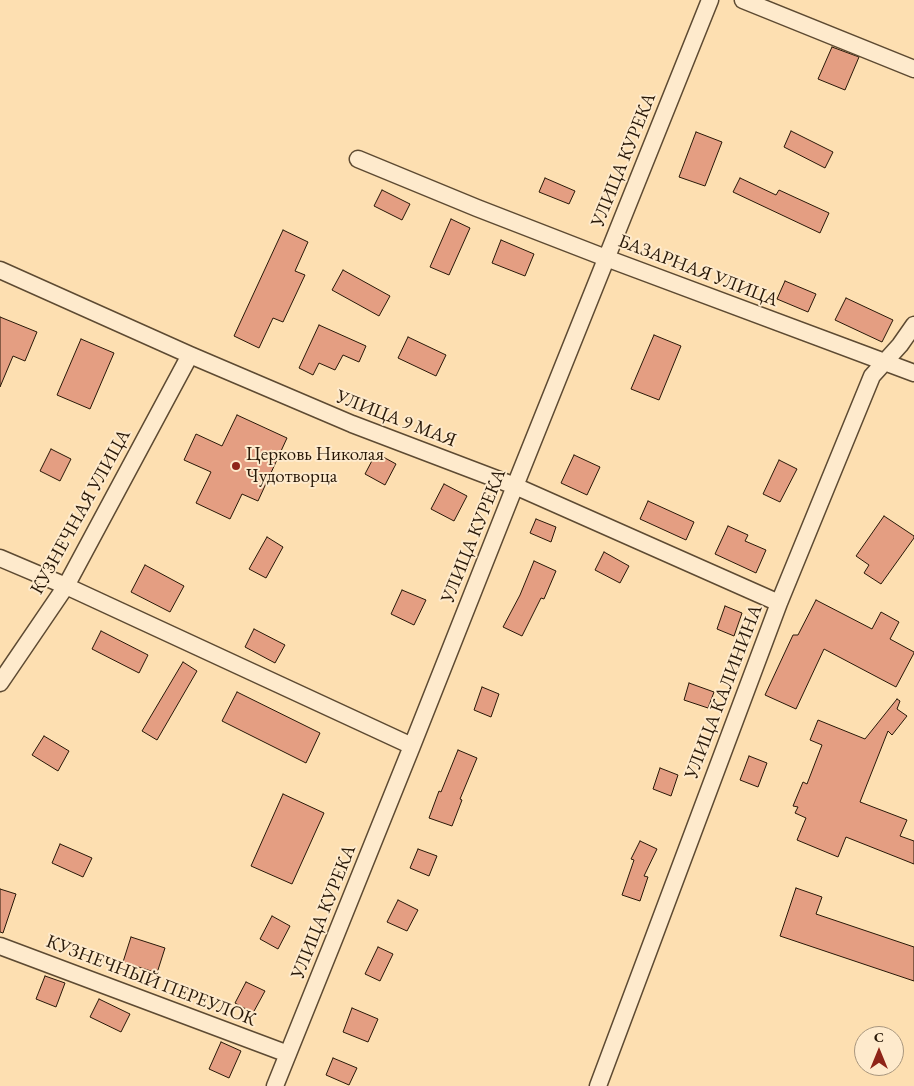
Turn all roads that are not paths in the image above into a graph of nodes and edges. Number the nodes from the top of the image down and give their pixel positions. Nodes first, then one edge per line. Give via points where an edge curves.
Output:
1 (710, 0) edge
2 (743, 0) edge
3 (914, 69) edge
4 (358, 159) dead end
5 (606, 258) junction
6 (0, 270) edge
7 (914, 325) edge
8 (190, 355) junction
9 (884, 363) junction
10 (914, 373) edge
11 (515, 486) junction
12 (0, 558) edge
13 (66, 586) junction
14 (779, 603) junction
15 (0, 683) edge
16 (412, 746) junction
17 (0, 946) edge
18 (288, 1054) junction
19 (275, 1086) edge
20 (598, 1086) edge

1 - 5 street, УЛИЦА КУРЕКА
2 - 3 street
4 - 5 street, БАЗАРНАЯ УЛИЦА
5 - 9 street, БАЗАРНАЯ УЛИЦА
5 - 11 street, УЛИЦА КУРЕКА
6 - 8 street, УЛИЦА 9 МАЯ
7 - 9 street, УЛИЦА КАЛИНИНА
8 - 11 street, УЛИЦА 9 МАЯ via 352,424
8 - 13 street, КУЗНЕЧНАЯ УЛИЦА
9 - 10 street, БАЗАРНАЯ УЛИЦА
9 - 14 street, УЛИЦА КАЛИНИНА via 872,376
11 - 14 street, УЛИЦА 9 МАЯ
11 - 16 street, УЛИЦА КУРЕКА
12 - 13 street
13 - 15 street, КУЗНЕЧНАЯ УЛИЦА
13 - 16 street
14 - 20 street, УЛИЦА КАЛИНИНА
16 - 18 street, УЛИЦА КУРЕКА
17 - 18 street, КУЗНЕЧНЫЙ ПЕРЕУЛОК
18 - 19 street, УЛИЦА КУРЕКА

